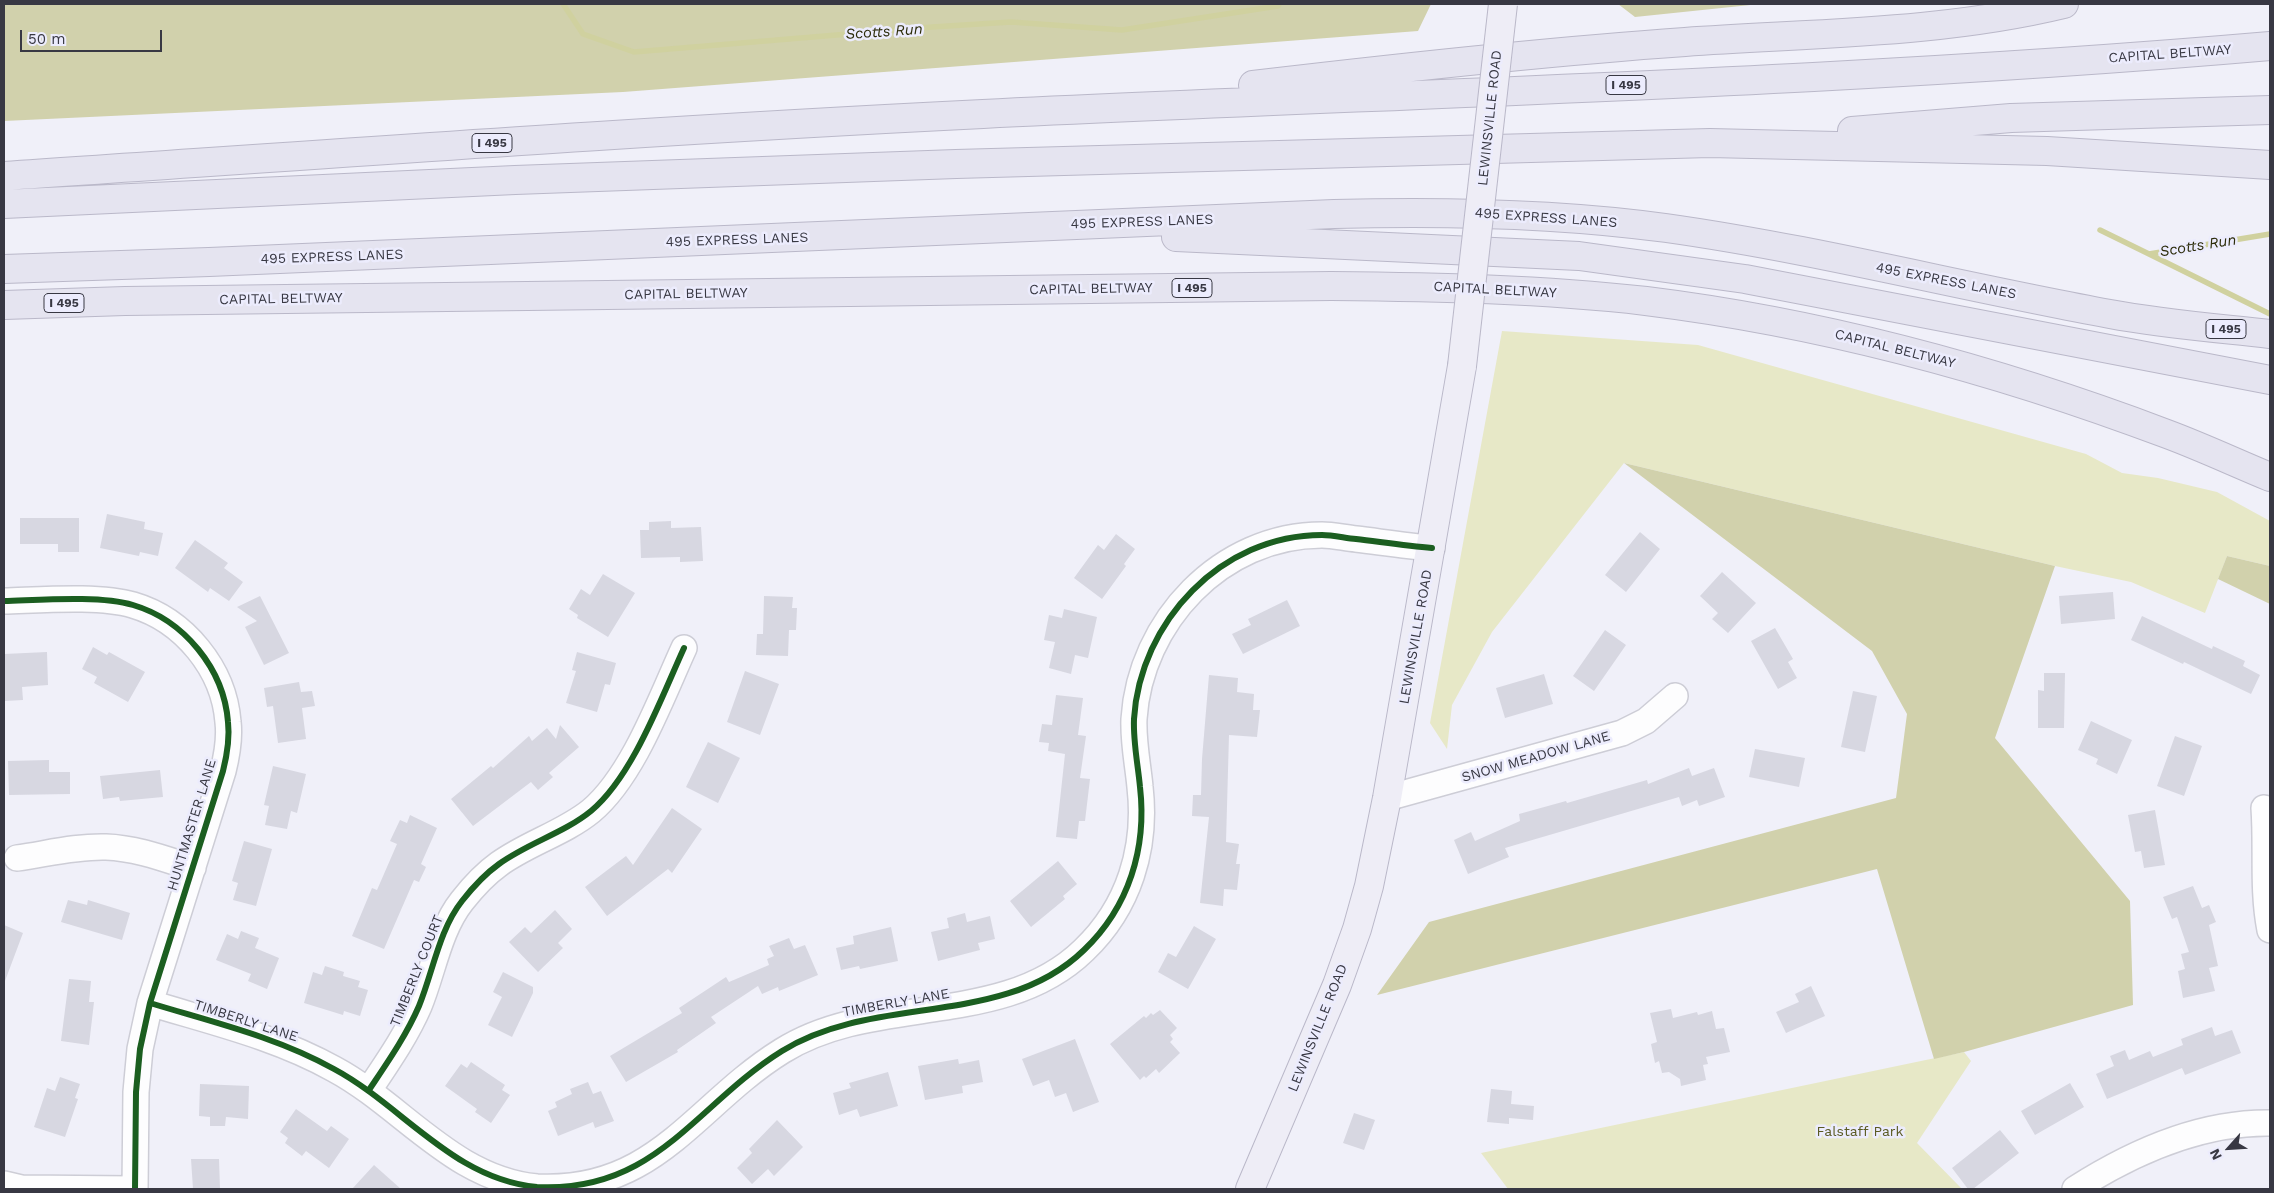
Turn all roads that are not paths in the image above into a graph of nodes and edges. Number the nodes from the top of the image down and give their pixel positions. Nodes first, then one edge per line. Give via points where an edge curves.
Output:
1 (1503, 4) edge
2 (2064, 4) edge
3 (2270, 46) edge
4 (2270, 110) edge
5 (980, 114) junction
6 (1710, 143) junction
7 (2270, 165) edge
8 (4, 176) edge
9 (4, 204) edge
10 (997, 228) junction
11 (4, 269) edge
12 (4, 306) edge
13 (2270, 334) edge
14 (2270, 380) edge
15 (2236, 463) junction
16 (2270, 477) edge
17 (2270, 487) edge
18 (1432, 548) junction
19 (4, 601) edge
20 (684, 648) dead end
21 (1675, 696) dead end
22 (1387, 798) junction
23 (2264, 808) dead end
24 (17, 858) dead end
25 (193, 868) junction
26 (2270, 930) edge
27 (150, 1003) junction
28 (368, 1090) junction
29 (2270, 1122) edge
30 (4, 1184) edge
31 (134, 1189) edge
32 (1250, 1189) edge
33 (2075, 1189) edge

1 - 18 main road, LEWINSVILLE ROAD, bridge via 1462,366
2 - 5 highway via 1932,26 1540,54
3 - 5 highway, CAPITAL BELTWAY / I 495 via 2016,66
4 - 6 highway via 2011,118
5 - 8 highway, CAPITAL BELTWAY / I 495 via 682,130
6 - 7 highway via 2047,151
6 - 9 highway via 956,164 515,180
10 - 11 highway, 495 EXPRESS LANES / I 495
10 - 13 highway, 495 EXPRESS LANES / I 495 via 1422,212 1592,219 1747,241 2112,314
10 - 14 highway via 1598,259 1745,279
12 - 15 highway, CAPITAL BELTWAY / I 495 via 125,301 1331,286 1434,286 1542,292 1646,301 1855,338 1965,366 2070,399 2170,434
15 - 16 highway, CAPITAL BELTWAY / I 495
15 - 17 highway
18 - 22 main road, LEWINSVILLE ROAD
18 - 28 street, TIMBERLY LANE via 1323,535 1293,538 1238,556 1212,572 1188,593 1154,641 1137,693 1134,723 1142,816 1133,874 1121,902 1104,928 1060,970 1035,984 1008,994 848,1023 815,1033 756,1069 650,1160 597,1182 566,1187 536,1187 508,1182 481,1172 442,1149
19 - 25 street, HUNTMASTER LANE via 114,601 134,605 160,616 182,631 199,649 216,676 225,700 228,750
20 - 28 street, TIMBERLY COURT via 627,769 610,792 591,811 567,827 500,863 460,903 446,928 419,1005 403,1039
21 - 22 street, SNOW MEADOW LANE via 1646,721 1622,733
22 - 32 main road, LEWINSVILLE ROAD via 1370,886 1357,929 1333,994
23 - 26 street via 2267,846 2265,907
24 - 25 street via 78,848 107,847 135,850
25 - 27 street, HUNTMASTER LANE
27 - 28 street, TIMBERLY LANE via 299,1051 336,1069
27 - 31 street, HUNTMASTER LANE via 140,1049 136,1092
29 - 33 street via 2216,1127 2179,1138 2135,1155
30 - 31 street via 21,1188

